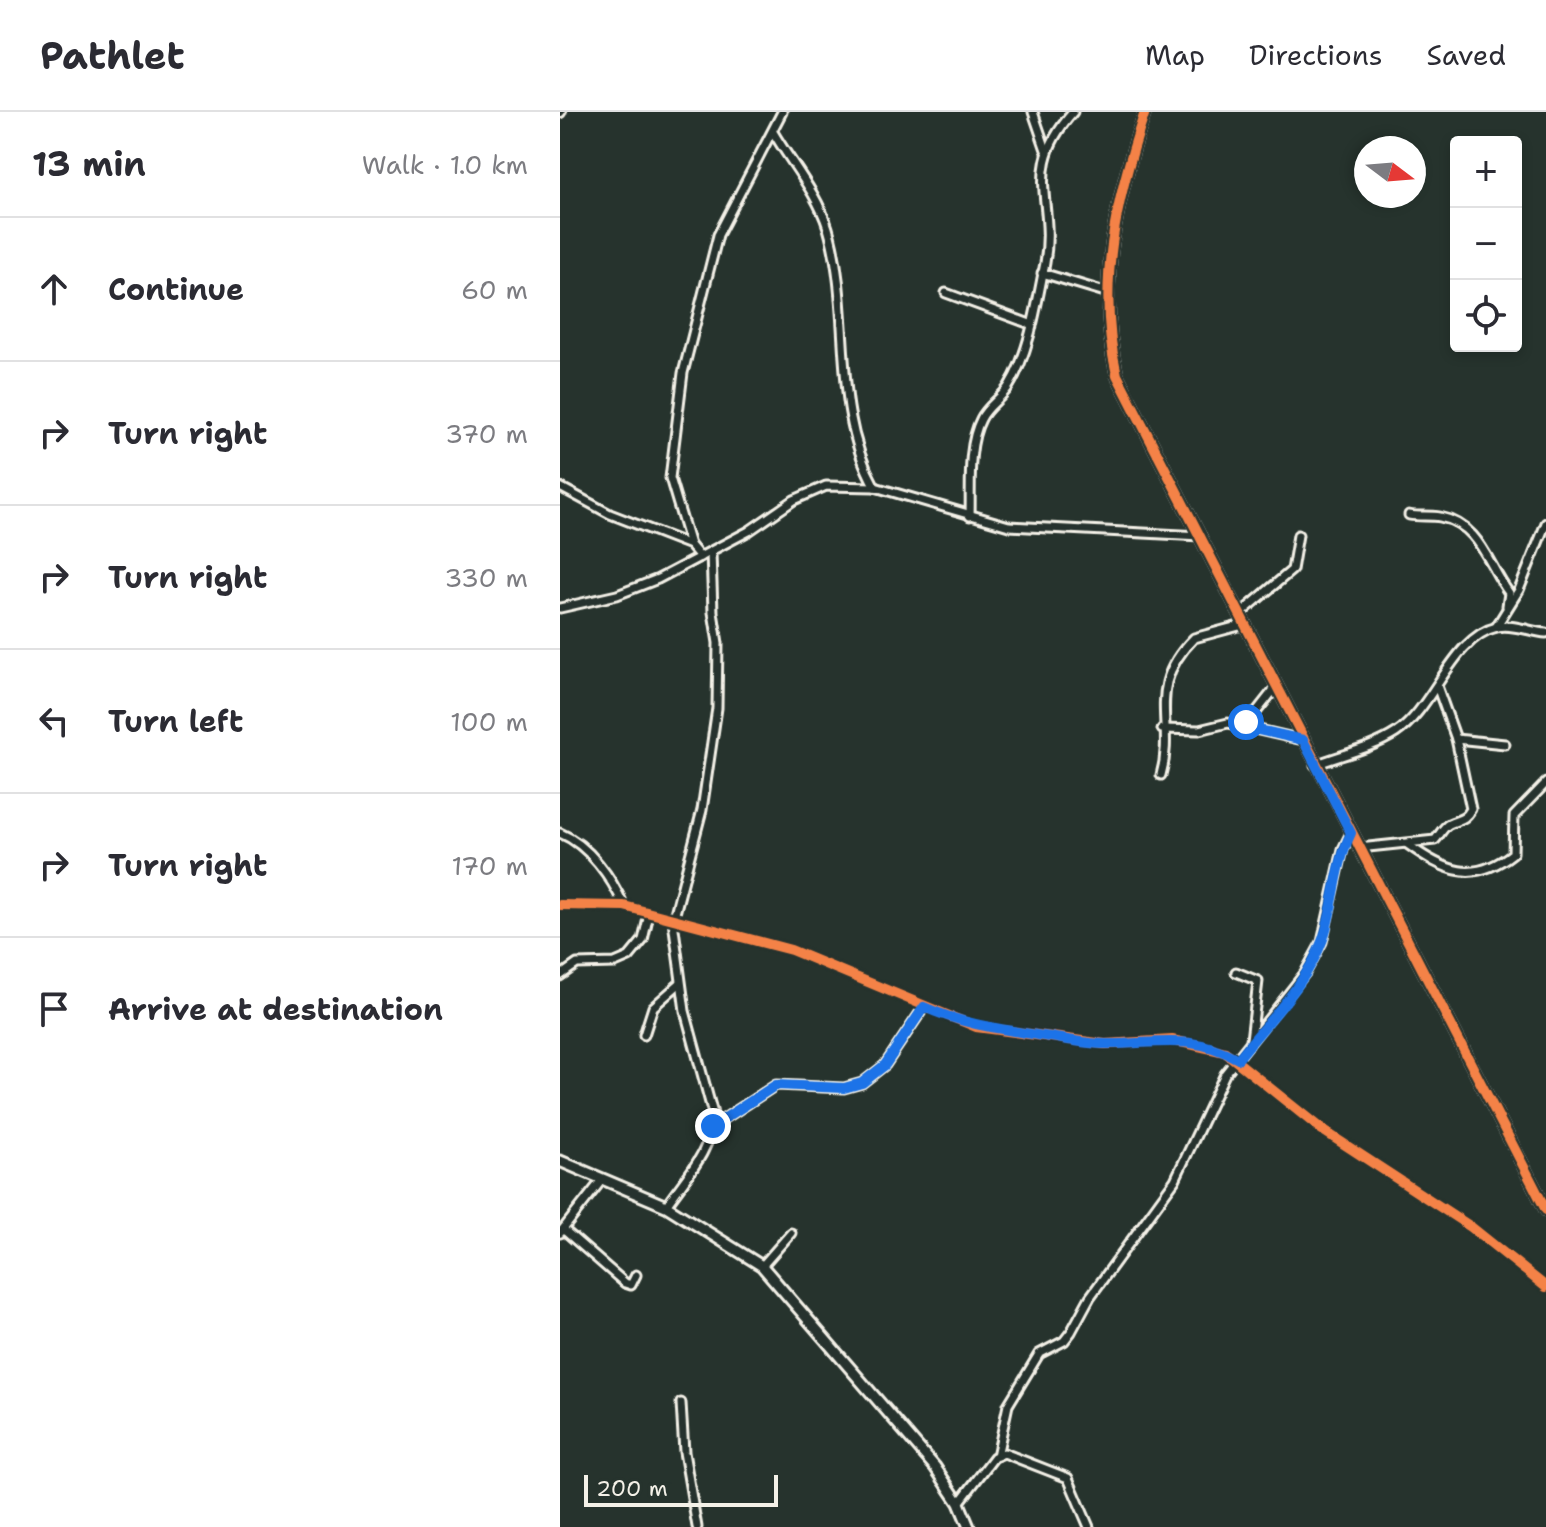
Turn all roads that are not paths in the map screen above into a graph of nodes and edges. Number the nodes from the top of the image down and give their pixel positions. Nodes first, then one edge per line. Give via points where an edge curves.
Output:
1 (782, 112) edge
2 (1033, 112) edge
3 (1073, 112) edge
4 (1145, 112) edge
5 (773, 132) junction
6 (1046, 150) junction
7 (1042, 273) junction
8 (1105, 292) junction
9 (946, 293) dead end
10 (1030, 324) junction
11 (560, 487) edge
12 (875, 487) junction
13 (1409, 515) dead end
14 (970, 516) junction
15 (1546, 523) edge
16 (1298, 535) dead end
17 (1201, 536) junction
18 (690, 545) junction
19 (711, 552) junction
20 (700, 557) junction
21 (1507, 606) junction
22 (560, 608) edge
23 (1240, 614) junction
24 (1246, 624) junction
25 (1496, 627) junction
26 (1546, 633) edge
27 (1437, 686) junction
28 (1276, 687) junction
29 (1246, 725) junction
30 (1162, 729) junction
31 (1456, 739) junction
32 (1303, 740) junction
33 (1505, 744) dead end
34 (1315, 765) junction
35 (1161, 775) dead end
36 (1546, 783) edge
37 (560, 833) edge
38 (1351, 833) junction
39 (1405, 843) junction
40 (1359, 848) junction
41 (560, 905) edge
42 (624, 906) junction
43 (649, 914) junction
44 (673, 921) junction
45 (1236, 972) dead end
46 (560, 976) edge
47 (679, 984) junction
48 (924, 1007) junction
49 (644, 1035) dead end
50 (1251, 1042) junction
51 (1238, 1059) junction
52 (713, 1126) junction
53 (560, 1161) edge
54 (601, 1181) junction
55 (666, 1206) junction
56 (1546, 1210) edge
57 (562, 1231) edge
58 (791, 1233) dead end
59 (762, 1266) junction
60 (636, 1275) dead end
61 (1546, 1287) edge
62 (681, 1403) dead end
63 (997, 1456) junction
64 (959, 1503) junction
65 (697, 1527) edge
66 (969, 1527) edge
67 (1089, 1527) edge

1 - 5 street
2 - 6 street
3 - 6 street
4 - 8 street via 1113,235
5 - 12 street via 828,229 846,364 846,410 853,442
5 - 18 street via 718,235 683,373 670,478
6 - 7 street
7 - 8 street
7 - 10 street
8 - 17 street via 1117,375
9 - 10 street
10 - 14 street via 1008,389 981,419 971,467
11 - 18 street via 610,514
12 - 14 street
12 - 19 street via 826,486
13 - 21 street via 1437,516 1468,528 1509,593
14 - 17 street via 1009,526
15 - 21 street via 1519,590
16 - 23 street via 1292,570
17 - 23 street
18 - 20 street
19 - 20 street
19 - 44 street via 717,708 702,810
20 - 22 street via 617,595
21 - 25 street
23 - 24 street
24 - 28 street
24 - 30 street via 1201,634 1187,645 1163,693
25 - 26 street
25 - 27 street via 1478,636
27 - 31 street
27 - 34 street via 1396,733
28 - 29 street
28 - 32 street
29 - 30 street
29 - 32 street
30 - 35 street via 1166,749
31 - 33 street
31 - 39 street via 1471,809 1435,840
32 - 34 street
34 - 38 street
36 - 39 street via 1514,816 1513,853 1478,873 1435,862
37 - 42 street via 614,883
38 - 40 street
38 - 50 street via 1322,942 1281,1008
39 - 40 street
40 - 56 street
41 - 42 street
42 - 43 street
43 - 44 street
43 - 46 street via 639,948 629,957 615,963 577,964
44 - 47 street
44 - 48 street via 791,950
45 - 50 street via 1258,981
47 - 49 street via 653,1007
47 - 52 street
48 - 51 street via 1004,1032 1105,1044 1172,1040
48 - 52 street via 885,1065 862,1083 844,1088 776,1085
50 - 51 street
51 - 61 street via 1292,1108 1471,1227
51 - 63 street via 1211,1096 1175,1180 1064,1341 1039,1354 1019,1384 1001,1426
52 - 55 street via 703,1153
53 - 54 street
54 - 55 street
54 - 57 street
55 - 59 street
57 - 60 street via 625,1283 631,1285
58 - 59 street
59 - 64 street via 908,1434
62 - 65 street
63 - 64 street
63 - 67 street via 1018,1456 1068,1478
64 - 66 street

